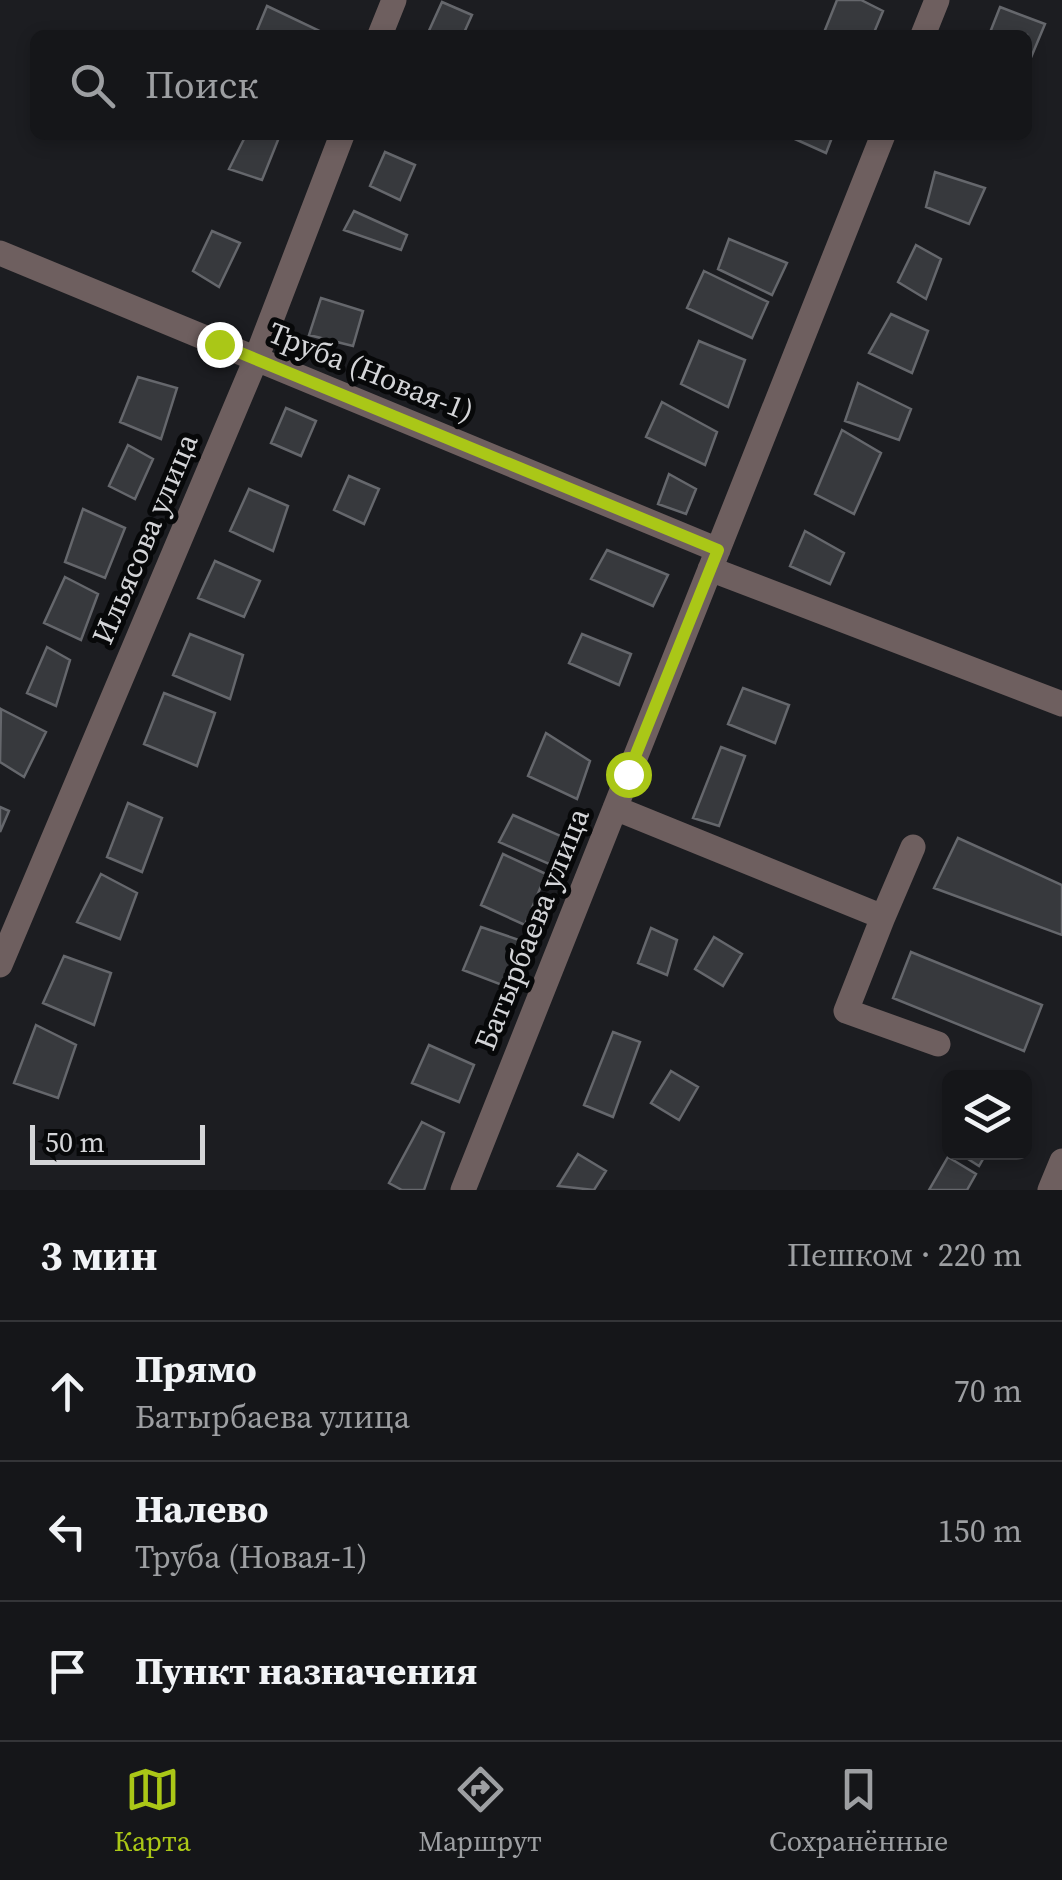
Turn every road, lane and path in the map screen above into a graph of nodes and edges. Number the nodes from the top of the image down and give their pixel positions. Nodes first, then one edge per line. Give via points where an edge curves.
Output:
1 (394, 0) edge
2 (936, 0) edge
3 (382, 30) edge
4 (925, 30) edge
5 (340, 140) edge
6 (881, 140) edge
7 (0, 253) edge
8 (256, 359) junction
9 (714, 559) junction
10 (1062, 704) edge
11 (615, 808) junction
12 (913, 846) dead end
13 (882, 917) junction
14 (0, 964) edge
15 (938, 1044) dead end
16 (1062, 1161) edge
17 (463, 1190) edge
18 (1050, 1190) edge

1 - 3 street
2 - 4 street
5 - 8 street, Ильясова улица
6 - 9 street, Батырбаева улица
7 - 8 street, Труба (Новая-1)
8 - 9 street, Труба (Новая-1)
8 - 14 street, Ильясова улица
9 - 10 street, Труба (Новая-1)
9 - 11 street, Батырбаева улица
11 - 13 street
11 - 17 street, Батырбаева улица
12 - 13 street
13 - 15 street via 846,1011
16 - 18 street

